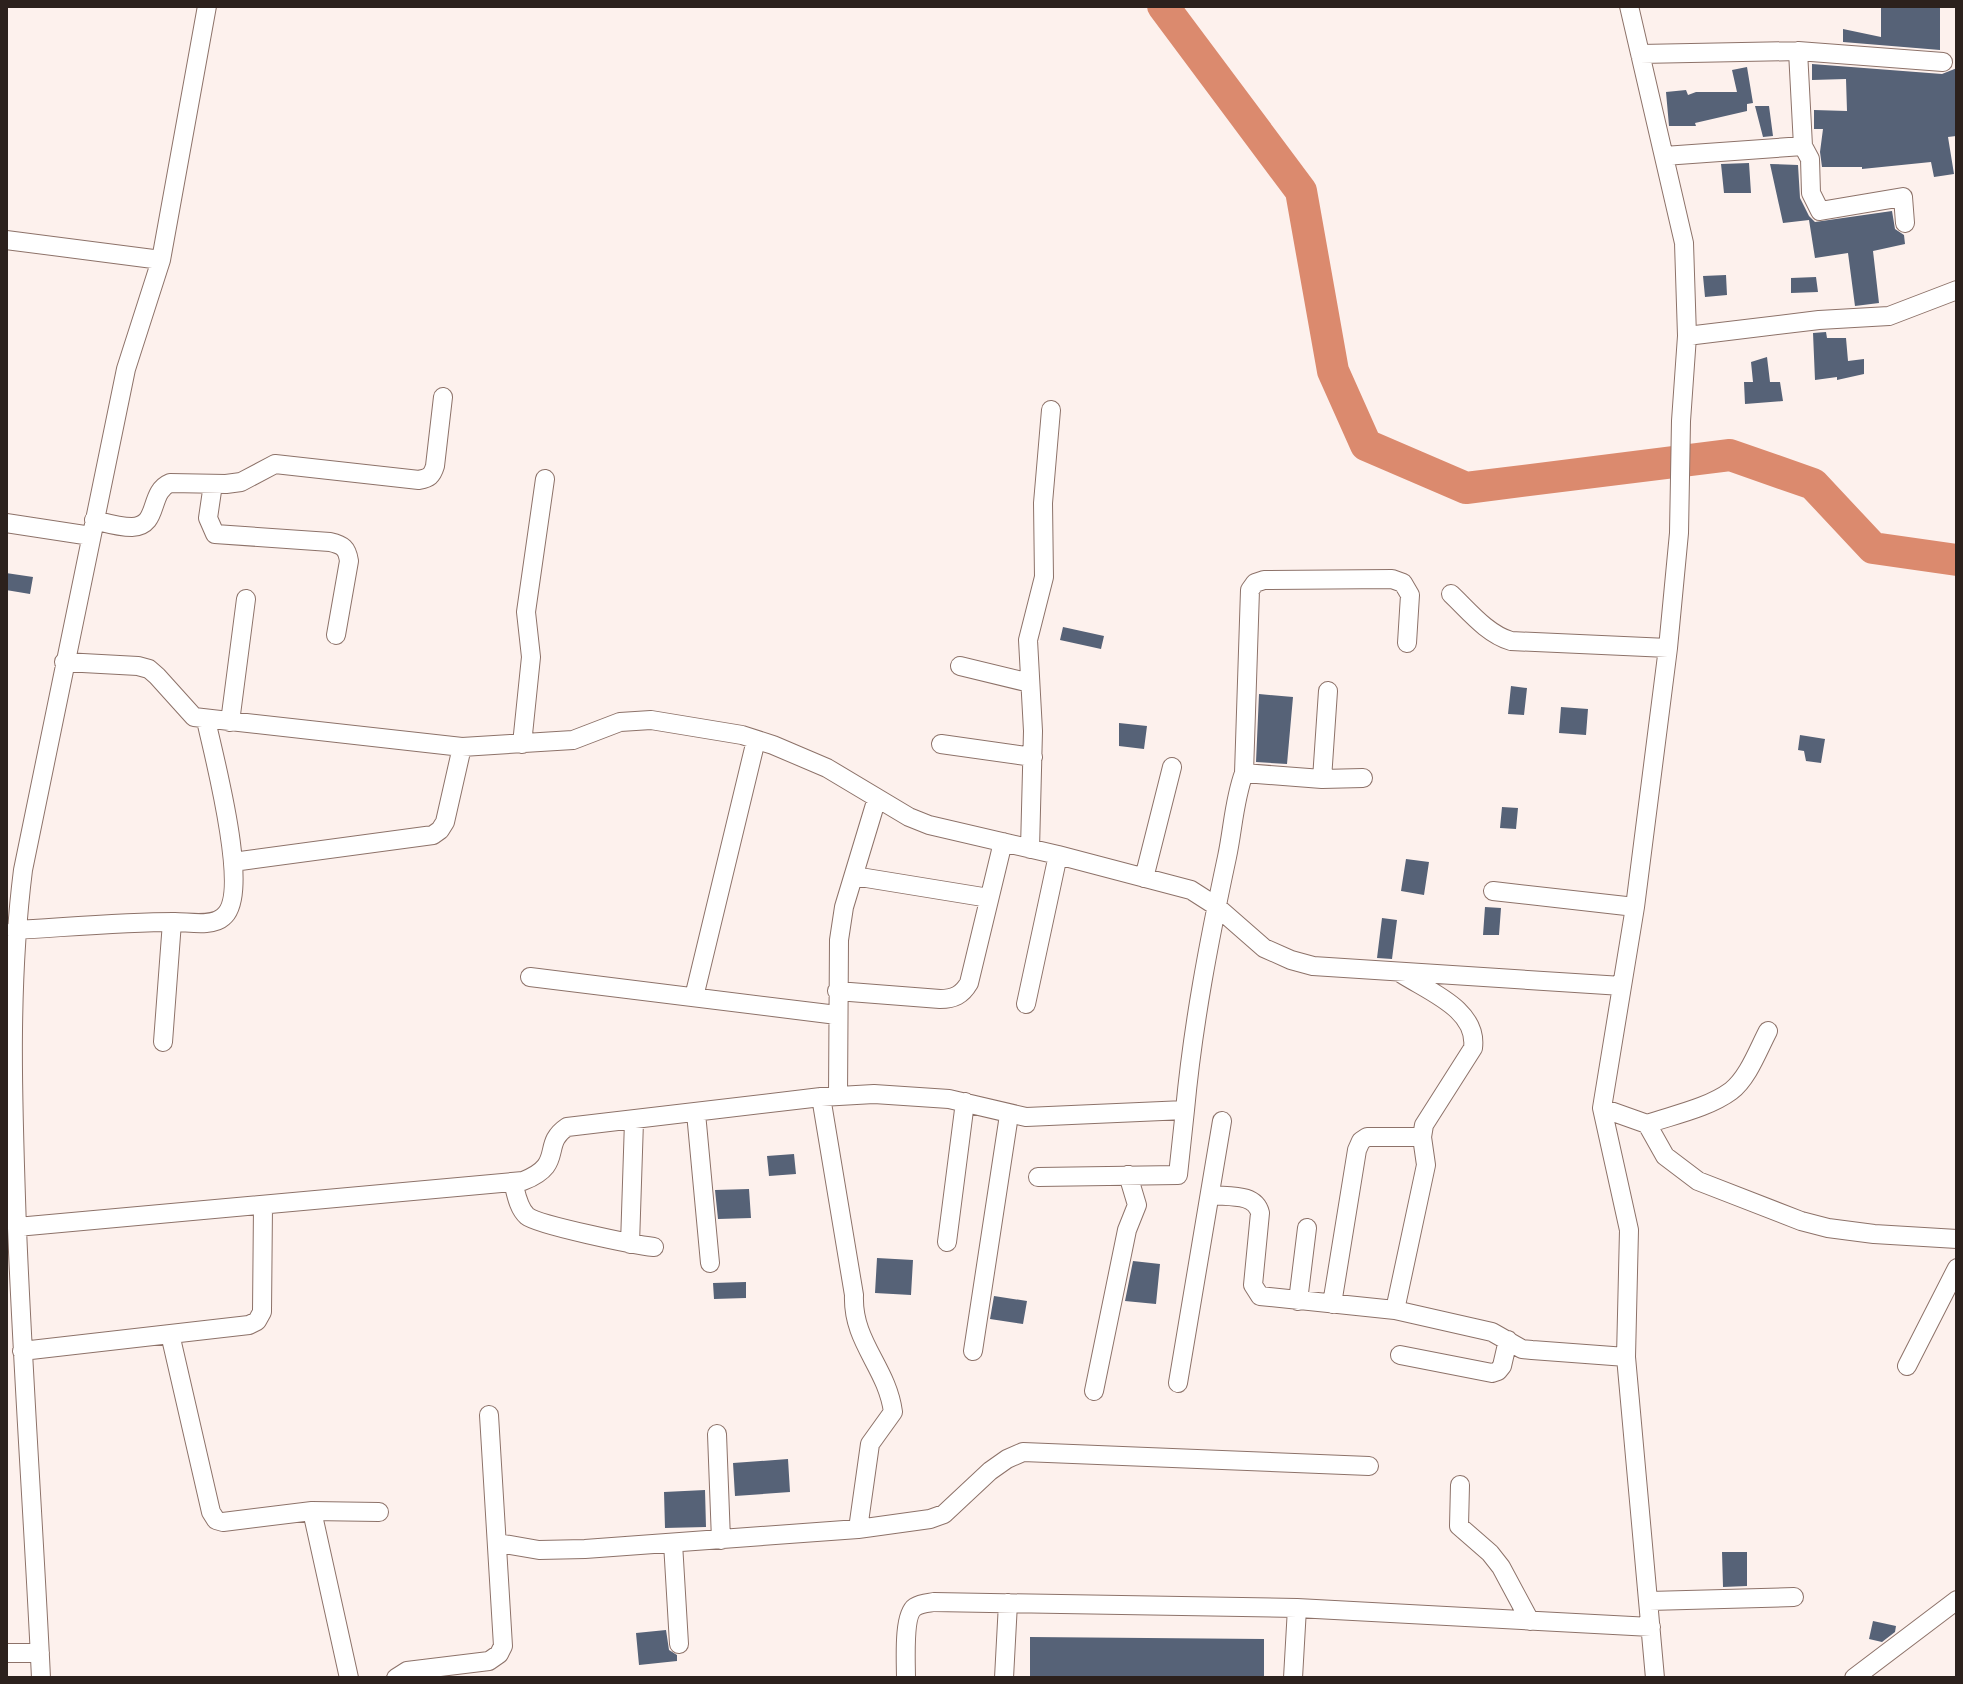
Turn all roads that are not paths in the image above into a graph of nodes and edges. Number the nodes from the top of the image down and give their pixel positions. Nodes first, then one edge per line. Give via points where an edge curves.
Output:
1 (207, 6) edge
2 (1629, 6) edge
3 (1798, 51) junction
4 (1640, 54) junction
5 (1943, 62) dead end
6 (1803, 146) junction
7 (1664, 156) junction
8 (1905, 223) dead end
9 (6, 240) edge
10 (161, 260) junction
11 (1957, 290) edge
12 (1687, 336) junction
13 (443, 397) dead end
14 (1051, 410) dead end
15 (545, 479) dead end
16 (213, 484) junction
17 (6, 523) edge
18 (92, 528) junction
19 (1451, 594) dead end
20 (246, 599) dead end
21 (336, 635) dead end
22 (1407, 643) dead end
23 (1668, 648) junction
24 (64, 662) junction
25 (960, 666) dead end
26 (1030, 683) junction
27 (1328, 691) dead end
28 (206, 720) junction
29 (230, 722) junction
30 (756, 740) junction
31 (522, 744) junction
32 (941, 744) dead end
33 (462, 747) junction
34 (1033, 757) junction
35 (1172, 767) dead end
36 (1244, 773) junction
37 (1363, 778) dead end
38 (1322, 779) junction
39 (877, 798) junction
40 (1003, 842) junction
41 (1030, 849) junction
42 (1058, 855) junction
43 (233, 862) junction
44 (854, 876) junction
45 (1144, 878) junction
46 (1493, 891) dead end
47 (989, 898) junction
48 (1216, 906) junction
49 (1635, 907) junction
50 (172, 922) junction
51 (15, 930) junction
52 (1400, 973) junction
53 (9, 975) edge
54 (530, 977) dead end
55 (1622, 986) junction
56 (837, 991) junction
57 (694, 997) junction
58 (1026, 1004) dead end
59 (837, 1015) junction
60 (1768, 1031) dead end
61 (163, 1042) dead end
62 (830, 1096) junction
63 (965, 1102) junction
64 (1602, 1108) junction
65 (1185, 1110) junction
66 (696, 1113) junction
67 (1009, 1115) junction
68 (634, 1121) junction
69 (1222, 1121) dead end
70 (1647, 1124) junction
71 (1422, 1137) junction
72 (1128, 1175) junction
73 (1178, 1175) junction
74 (1038, 1177) dead end
75 (513, 1182) junction
76 (1212, 1187) junction
77 (263, 1206) junction
78 (17, 1227) junction
79 (1307, 1228) dead end
80 (1957, 1239) edge
81 (947, 1242) dead end
82 (630, 1244) junction
83 (654, 1247) dead end
84 (710, 1263) dead end
85 (1957, 1268) edge
86 (1298, 1301) junction
87 (1332, 1304) junction
88 (1395, 1310) junction
89 (13, 1326) edge
90 (170, 1334) junction
91 (1508, 1340) junction
92 (22, 1351) junction
93 (973, 1351) dead end
94 (1400, 1355) dead end
95 (1626, 1357) junction
96 (1907, 1366) dead end
97 (1178, 1383) dead end
98 (1094, 1391) dead end
99 (489, 1415) dead end
100 (717, 1434) dead end
101 (1369, 1466) dead end
102 (1460, 1485) dead end
103 (312, 1511) junction
104 (379, 1512) dead end
105 (858, 1529) junction
106 (721, 1540) junction
107 (498, 1543) junction
108 (673, 1543) junction
109 (1794, 1597) dead end
110 (1957, 1600) edge
111 (1649, 1601) junction
112 (1008, 1603) junction
113 (1297, 1608) junction
114 (1530, 1621) junction
115 (1651, 1627) junction
116 (679, 1644) dead end
117 (6, 1653) edge
118 (40, 1653) junction
119 (41, 1678) edge
120 (349, 1678) edge
121 (396, 1678) edge
122 (906, 1678) edge
123 (1004, 1678) edge
124 (1293, 1678) edge
125 (1655, 1678) edge
126 (1854, 1678) edge

1 - 10 street
2 - 4 street
3 - 4 street
3 - 5 street
3 - 6 street
4 - 7 street
6 - 7 street
6 - 8 street via 1810,159 1811,193 1820,211 1903,197
7 - 12 street via 1684,243
9 - 10 street
10 - 18 street via 126,369
11 - 12 street via 1889,316
12 - 23 street
13 - 16 street via 435,466 427,478 275,464 241,482
14 - 26 street via 1043,503 1044,577 1028,640
15 - 31 street via 526,612 531,657
16 - 18 street via 164,485 147,522
16 - 21 street via 208,518 215,534 330,542 348,552
17 - 18 street
18 - 24 street
19 - 23 street via 1490,631 1511,641
20 - 29 street
22 - 36 street via 1410,595 1403,583 1255,583 1248,599
23 - 49 street
24 - 28 street via 149,669 185,710
24 - 51 street
25 - 26 street
26 - 34 street
27 - 38 street
28 - 29 street
28 - 43 street
29 - 33 street
30 - 31 street via 634,719 573,740
30 - 39 street via 827,768
30 - 57 street
31 - 33 street
32 - 34 street
33 - 43 street via 445,822 433,835
34 - 41 street
35 - 45 street
36 - 38 street
36 - 48 street
37 - 38 street
39 - 40 street via 929,825
39 - 44 street
40 - 41 street
40 - 47 street
41 - 42 street
42 - 45 street
42 - 58 street
43 - 50 street via 231,908 223,918
44 - 47 street
44 - 56 street via 839,940
45 - 48 street via 1191,890
46 - 49 street
47 - 56 street via 963,994 940,999
48 - 52 street via 1264,948 1291,960
48 - 65 street
49 - 55 street
50 - 51 street
50 - 61 street
51 - 53 street
52 - 55 street
52 - 71 street via 1461,1012 1474,1038
53 - 78 street
54 - 57 street
55 - 64 street
56 - 59 street
57 - 59 street
59 - 62 street
60 - 70 street via 1732,1090
62 - 63 street
62 - 66 street
62 - 105 street via 853,1316 890,1391 893,1412 870,1444
63 - 67 street
63 - 81 street
64 - 70 street
64 - 95 street via 1629,1230
65 - 67 street
65 - 73 street
66 - 68 street
66 - 84 street
67 - 93 street
68 - 75 street via 567,1127 554,1141 540,1175
68 - 82 street
69 - 76 street
70 - 80 street via 1665,1156 1698,1181 1801,1221 1858,1232
71 - 87 street via 1361,1141
71 - 88 street via 1426,1165
72 - 73 street
72 - 74 street
72 - 98 street via 1137,1205 1127,1230
73 - 76 street
75 - 77 street
75 - 82 street via 522,1210 537,1222
76 - 86 street via 1258,1204 1255,1292
76 - 97 street
77 - 78 street
77 - 90 street via 262,1312 257,1321
78 - 89 street
79 - 86 street
82 - 83 street
85 - 96 street
86 - 87 street
87 - 88 street
88 - 91 street
89 - 92 street
90 - 92 street
90 - 103 street via 216,1520
91 - 94 street via 1502,1366 1492,1373
91 - 95 street via 1522,1349
92 - 118 street
95 - 111 street
99 - 107 street
100 - 106 street
101 - 105 street via 1023,1452 990,1471 944,1514
102 - 114 street via 1459,1526 1501,1567
103 - 104 street
103 - 120 street
105 - 106 street
106 - 108 street
107 - 108 street via 539,1550
107 - 121 street via 504,1636 499,1654 489,1661 407,1671
108 - 116 street
109 - 111 street
110 - 126 street
111 - 115 street
112 - 113 street
112 - 122 street via 934,1602 911,1609
112 - 123 street
113 - 114 street
113 - 124 street
114 - 115 street
115 - 125 street
117 - 118 street
118 - 119 street

